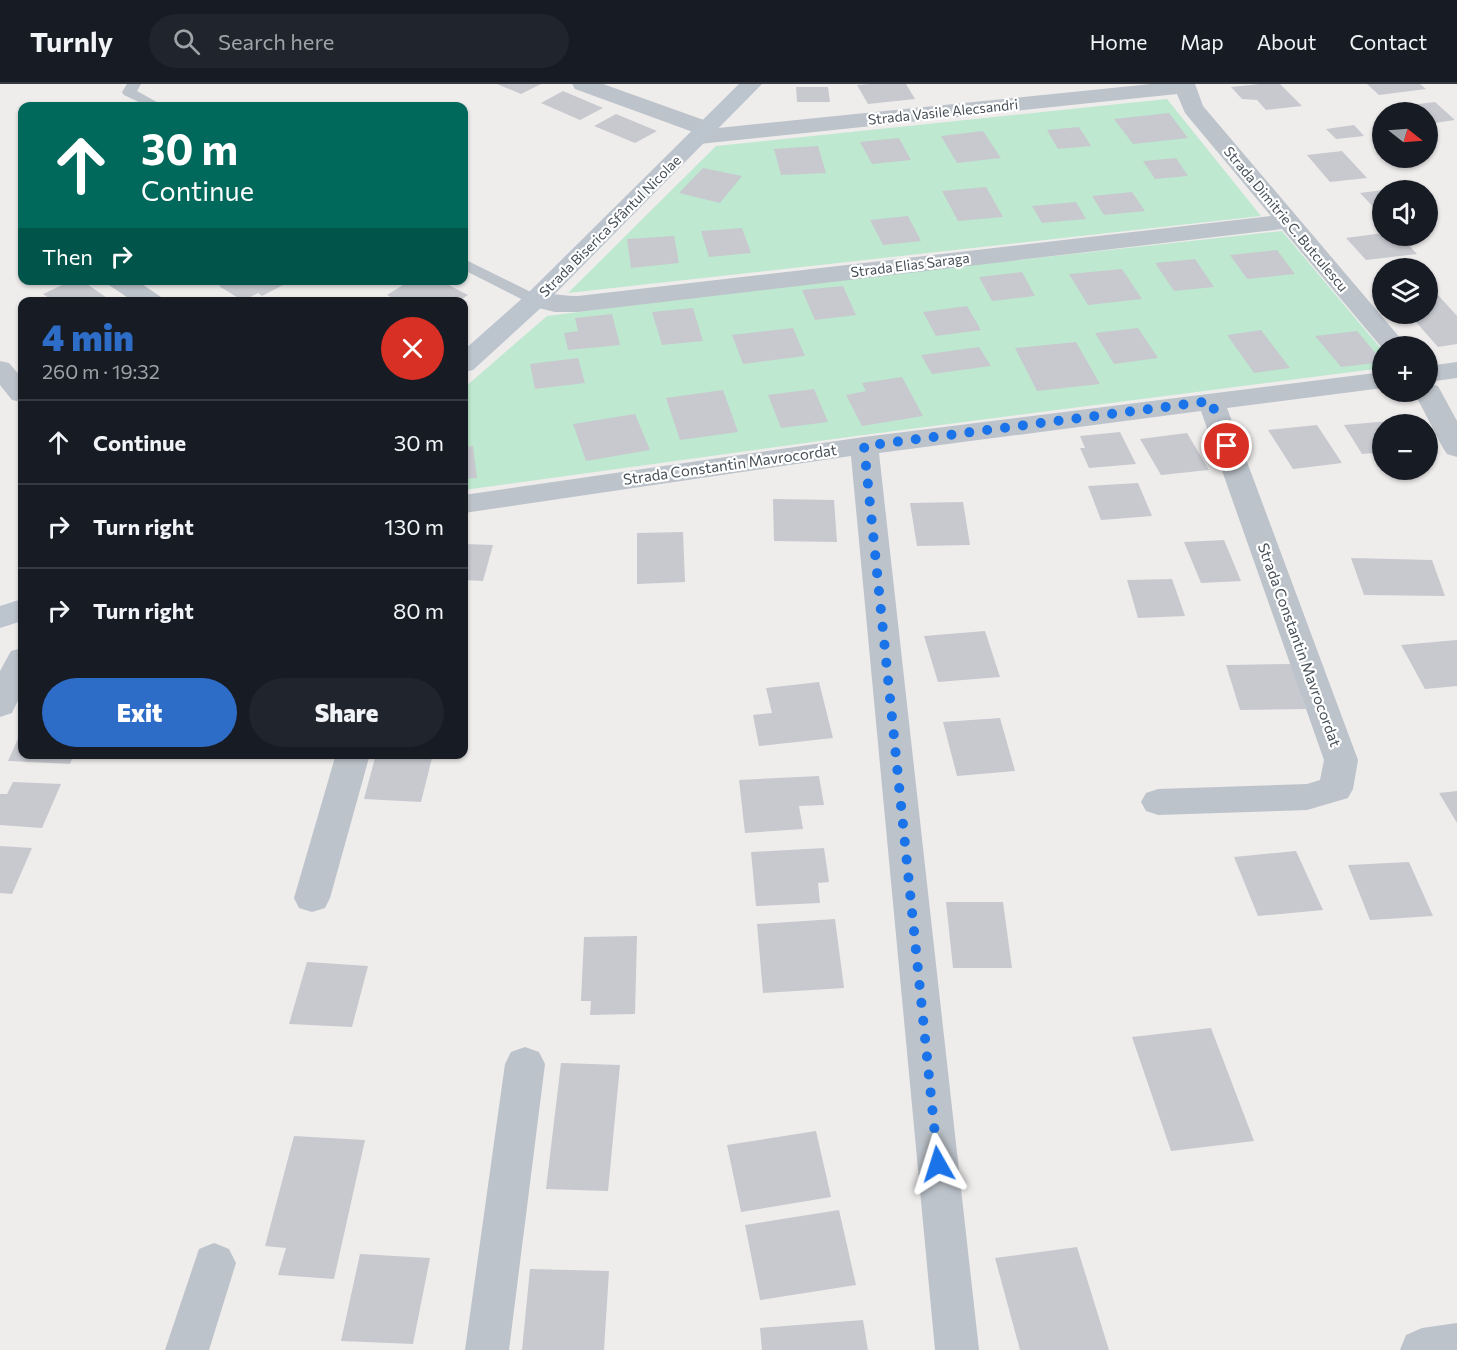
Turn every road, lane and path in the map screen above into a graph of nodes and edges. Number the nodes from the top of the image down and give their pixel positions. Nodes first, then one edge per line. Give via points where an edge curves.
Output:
1 (134, 84) edge
2 (583, 84) edge
3 (752, 84) edge
4 (1184, 86) edge
5 (149, 102) edge
6 (703, 133) junction
7 (1286, 221) junction
8 (468, 266) edge
9 (126, 285) edge
10 (144, 297) edge
11 (535, 300) junction
12 (1385, 336) edge
13 (468, 360) edge
14 (0, 369) edge
15 (1457, 370) edge
16 (1438, 373) edge
17 (1372, 381) edge
18 (18, 389) edge
19 (1211, 401) junction
20 (1433, 402) edge
21 (864, 446) junction
22 (1457, 448) edge
23 (468, 503) edge
24 (18, 611) edge
25 (0, 616) edge
26 (18, 667) edge
27 (0, 705) edge
28 (352, 759) edge
29 (1158, 802) dead end
30 (312, 898) dead end
31 (525, 1065) dead end
32 (214, 1263) dead end
33 (1457, 1346) edge
34 (187, 1350) edge
35 (487, 1350) edge
36 (957, 1350) edge
37 (1422, 1350) edge

1 - 5 lane via 129,92
2 - 6 street
3 - 6 street, Strada Biserica Sfântul Nicolae
4 - 6 street, Strada Vasile Alecsandri
4 - 7 street, Strada Dimitrie C. Butculescu via 1193,108
6 - 11 street, Strada Biserica Sfântul Nicolae
7 - 11 street, Strada Elias Saraga via 578,304
7 - 12 street, Strada Dimitrie C. Butculescu
8 - 11 lane
9 - 10 street
11 - 13 street, Strada Biserica Sfântul Nicolae
14 - 18 street
15 - 16 street
17 - 19 street, Strada Constantin Mavrocordat
19 - 21 street, Strada Constantin Mavrocordat
19 - 29 street, Strada Constantin Mavrocordat via 1341,760 1336,789 1307,797
20 - 22 street
21 - 23 street, Strada Constantin Mavrocordat
21 - 36 street
24 - 25 street
26 - 27 street
28 - 30 street
31 - 35 street
32 - 34 street
33 - 37 street

